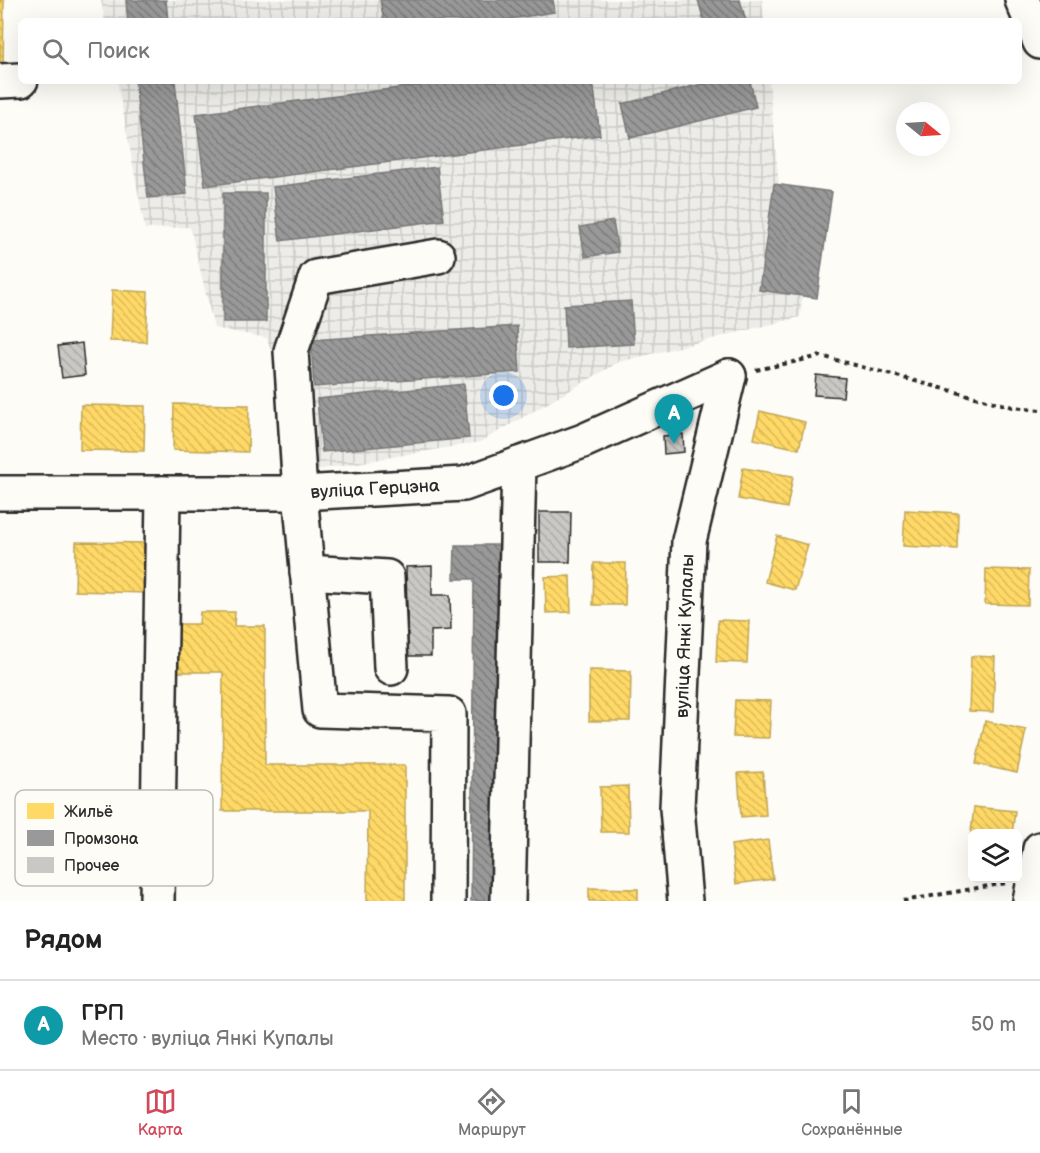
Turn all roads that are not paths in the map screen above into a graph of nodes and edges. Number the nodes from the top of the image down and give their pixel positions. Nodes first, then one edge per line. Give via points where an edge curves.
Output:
1 (1022, 0) edge
2 (1040, 42) edge
3 (18, 80) edge
4 (0, 81) edge
5 (438, 256) dead end
6 (729, 376) joint
7 (519, 464) junction
8 (0, 493) edge
9 (163, 493) junction
10 (300, 493) junction
11 (307, 572) junction
12 (391, 668) dead end
13 (159, 790) edge
14 (157, 886) edge
15 (157, 901) edge
16 (448, 901) edge
17 (508, 901) edge
18 (685, 901) edge

1 - 2 street
3 - 4 street
5 - 10 street via 316,277 291,351
6 - 7 street, вуліца Герцэна via 583,441
6 - 18 street, вуліца Янкі Купалы via 689,541 677,808
7 - 10 street, вуліца Герцэна via 464,484
7 - 17 street
8 - 9 street, вуліца Герцэна
9 - 10 street, вуліца Герцэна
9 - 13 street
10 - 11 street
11 - 12 street via 387,577
11 - 16 street via 320,710 449,714
14 - 15 street

